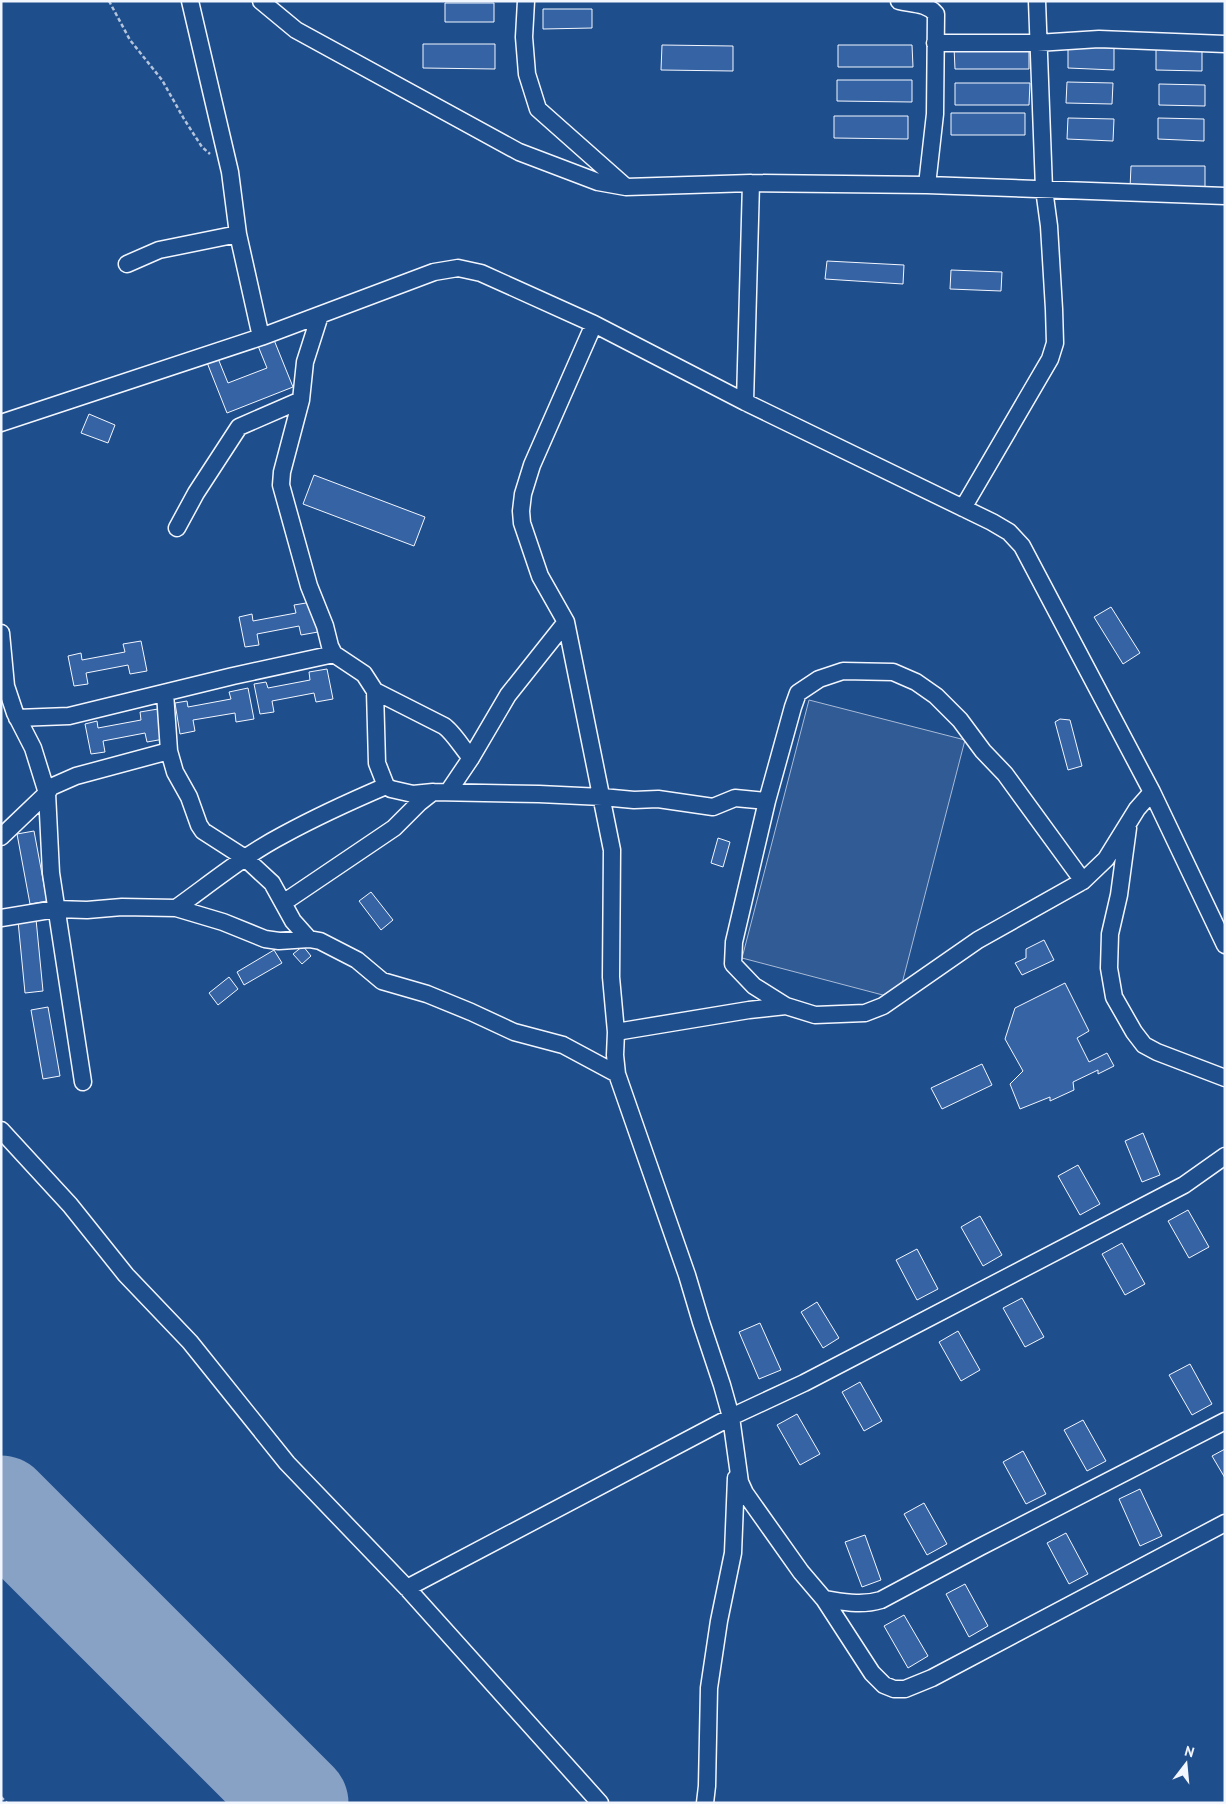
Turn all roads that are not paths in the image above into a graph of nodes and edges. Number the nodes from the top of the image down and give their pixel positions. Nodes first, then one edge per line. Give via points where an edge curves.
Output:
1 (190, 1) edge
2 (262, 1) edge
3 (526, 1) edge
4 (899, 1) edge
5 (1037, 1) edge
6 (935, 43) junction
7 (1037, 43) junction
8 (1225, 44) edge
9 (751, 182) junction
10 (927, 185) junction
11 (626, 188) junction
12 (1044, 189) junction
13 (1225, 196) edge
14 (238, 234) junction
15 (127, 264) dead end
16 (320, 315) junction
17 (594, 324) junction
18 (261, 337) junction
19 (301, 400) junction
20 (745, 402) junction
21 (1, 423) edge
22 (963, 508) junction
23 (177, 528) dead end
24 (566, 622) junction
25 (1, 633) edge
26 (334, 654) junction
27 (4, 686) edge
28 (375, 691) junction
29 (165, 693) junction
30 (17, 718) junction
31 (169, 751) junction
32 (471, 758) junction
33 (386, 786) junction
34 (440, 792) junction
35 (1152, 792) junction
36 (47, 793) junction
37 (602, 796) junction
38 (767, 801) junction
39 (1129, 824) junction
40 (1, 837) edge
41 (245, 858) junction
42 (1083, 881) junction
43 (283, 903) junction
44 (176, 908) junction
45 (56, 909) junction
46 (1, 918) edge
47 (309, 939) junction
48 (1224, 940) edge
49 (786, 1006) junction
50 (616, 1032) junction
51 (617, 1074) junction
52 (1225, 1078) edge
53 (83, 1082) dead end
54 (1, 1130) edge
55 (1225, 1156) edge
56 (731, 1417) junction
57 (1225, 1421) edge
58 (736, 1465) junction
59 (1225, 1523) edge
60 (408, 1588) junction
61 (824, 1599) junction
62 (600, 1803) edge
63 (705, 1803) edge

1 - 14 street via 230,172
2 - 11 street via 296,30 520,152 598,182
3 - 11 street via 527,74 538,109
4 - 6 street via 924,6 936,14
5 - 7 street
6 - 7 street
6 - 10 street via 935,114
7 - 8 street via 1099,39
7 - 12 street
9 - 10 street
9 - 11 street
9 - 20 street
10 - 12 street
12 - 13 street
12 - 22 street via 1054,309 1053,352
14 - 15 street via 159,250
14 - 18 street
16 - 17 street via 434,272 458,268 482,273
16 - 18 street
16 - 19 street via 305,362
17 - 20 street
17 - 24 street via 532,466 521,511 540,576
18 - 21 street
19 - 23 street via 239,427
19 - 26 street via 281,485 309,586
20 - 22 street
22 - 35 street via 1009,532 1022,546
24 - 32 street via 508,695
24 - 37 street
25 - 27 street
26 - 28 street via 364,674
26 - 29 street
27 - 30 street
28 - 32 street via 449,729
28 - 33 street via 376,763
29 - 30 street via 69,716
29 - 31 street
30 - 36 street via 33,748
31 - 36 street via 76,776 51,787
31 - 41 street via 175,772 203,831
32 - 34 street
33 - 34 street via 413,794
33 - 41 street via 281,836
34 - 37 street
34 - 43 street via 418,803 394,828
35 - 39 street
35 - 48 street
36 - 40 street
36 - 45 street
37 - 38 street via 713,807 735,798
37 - 50 street via 612,850 611,977
38 - 42 street via 798,693 818,679 843,671 894,672 936,696 960,720 1005,774
38 - 49 street via 734,942 733,964 754,986
39 - 42 street via 1106,860
39 - 52 street via 1110,934 1109,968 1114,998 1144,1045
41 - 43 street via 272,883
41 - 44 street
42 - 49 street via 978,940 883,1006 865,1013 816,1015
43 - 47 street
44 - 45 street
44 - 47 street via 266,939 290,942
45 - 46 street
45 - 53 street
47 - 51 street via 349,956 382,981 427,994 514,1032 563,1045
49 - 50 street
50 - 51 street
51 - 56 street via 687,1276
54 - 60 street via 70,1206 126,1275 190,1342 287,1464
55 - 56 street via 1176,1189 821,1374
56 - 58 street
56 - 60 street
57 - 61 street via 882,1600 856,1604
58 - 61 street via 745,1493
58 - 63 street via 733,1553 709,1688
59 - 61 street via 932,1678 905,1689 884,1685 872,1673
60 - 62 street

